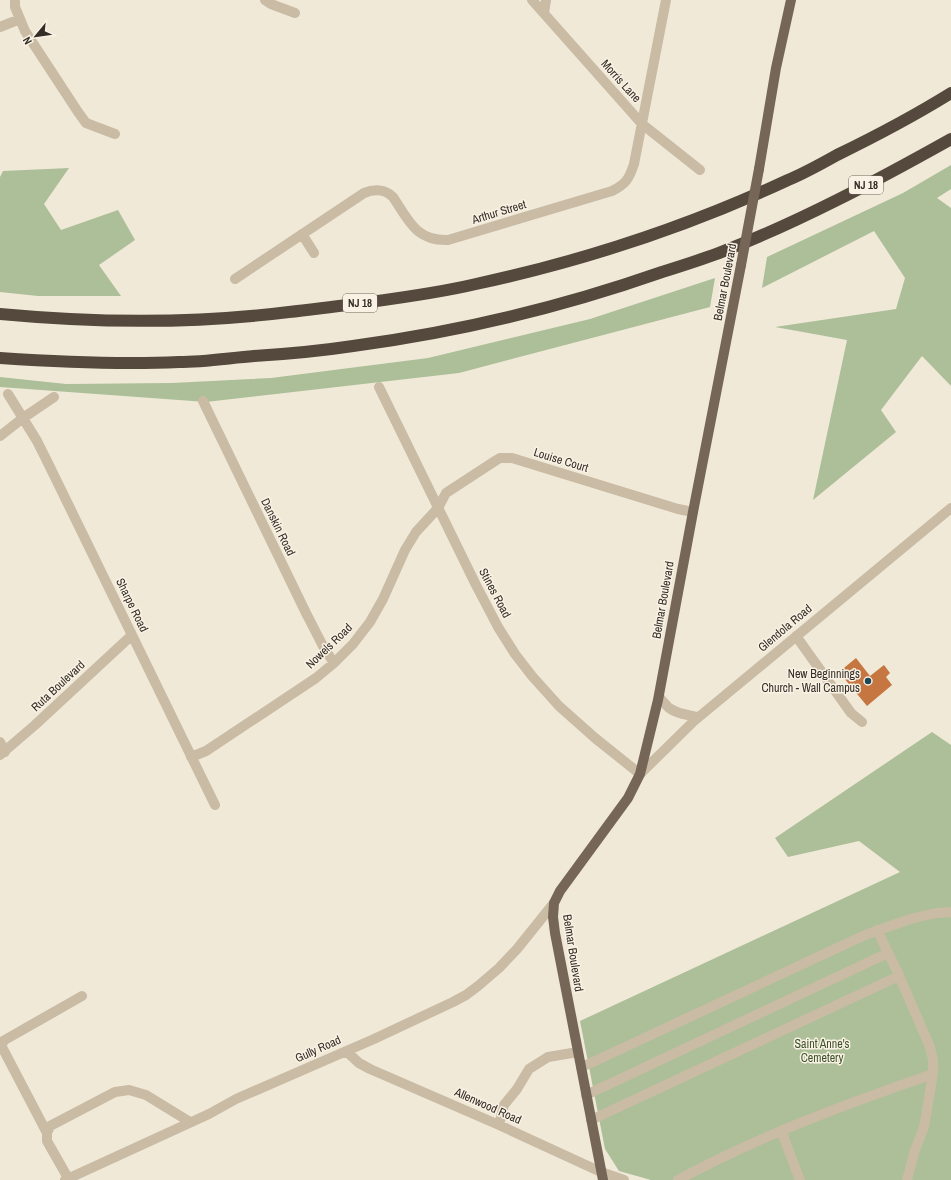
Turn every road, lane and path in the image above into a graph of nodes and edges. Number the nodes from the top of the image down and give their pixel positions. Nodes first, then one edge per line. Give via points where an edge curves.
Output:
1 (15, 0) edge
2 (265, 0) edge
3 (532, 0) edge
4 (546, 0) edge
5 (666, 0) edge
6 (791, 0) edge
7 (295, 13) dead end
8 (544, 14) junction
9 (20, 19) junction
10 (0, 27) edge
11 (951, 93) edge
12 (642, 124) junction
13 (115, 134) dead end
14 (951, 139) edge
15 (700, 170) dead end
16 (302, 234) junction
17 (314, 253) dead end
18 (235, 279) dead end
19 (0, 314) edge
20 (0, 358) edge
21 (379, 387) dead end
22 (8, 394) dead end
23 (54, 397) dead end
24 (203, 401) dead end
25 (23, 418) junction
26 (0, 436) edge
27 (438, 508) junction
28 (951, 508) edge
29 (693, 512) junction
30 (132, 635) junction
31 (796, 636) junction
32 (334, 663) junction
33 (659, 698) junction
34 (698, 717) junction
35 (862, 722) dead end
36 (2, 750) edge
37 (191, 757) junction
38 (640, 774) junction
39 (215, 805) dead end
40 (554, 902) junction
41 (951, 912) edge
42 (877, 930) junction
43 (888, 953) junction
44 (899, 976) junction
45 (82, 996) dead end
46 (346, 1051) junction
47 (578, 1052) junction
48 (581, 1067) junction
49 (933, 1074) junction
50 (586, 1095) junction
51 (591, 1120) junction
52 (190, 1122) junction
53 (499, 1125) junction
54 (782, 1130) junction
55 (47, 1133) junction
56 (602, 1176) edge
57 (66, 1179) edge
58 (624, 1180) edge
59 (678, 1180) edge
60 (800, 1180) edge
61 (907, 1180) edge

1 - 9 street
2 - 7 street
3 - 8 street, Morris Lane
4 - 8 street
5 - 12 street, Arthur Street
6 - 29 main road, Belmar Boulevard, bridge
8 - 12 street, Morris Lane
9 - 10 street
9 - 13 street via 25,31 86,123
11 - 19 highway, NJ 18 via 789,180 692,220 568,261 476,285 288,313 226,318 95,320
12 - 15 street, Morris Lane
12 - 16 street, Arthur Street via 630,177 621,187 612,191 453,239 439,240 417,231 390,194 372,190
14 - 20 highway, NJ 18 via 878,180 780,227 718,253 612,290 474,325 309,352 181,362 84,362
16 - 17 street
16 - 18 street, Arthur Street
21 - 27 street, Stines Road
22 - 25 street, Sharpe Road
23 - 25 street
24 - 32 street, Danskin Road via 306,613
25 - 26 street
25 - 30 street, Sharpe Road via 47,460
27 - 29 street, Louise Court via 446,493 495,460 506,457
27 - 32 street, Nowels Road via 411,539 370,622
27 - 38 street, Stines Road via 498,627 532,676 559,706
28 - 31 street, Glendola Road
29 - 33 main road, Belmar Boulevard
30 - 36 street, Ruta Boulevard via 76,688
30 - 37 street, Sharpe Road
31 - 34 street, Glendola Road
31 - 35 street via 851,713
32 - 37 street, Nowels Road via 316,678 206,751
33 - 34 street via 669,708
33 - 38 main road, Belmar Boulevard
34 - 38 street, Glendola Road
37 - 39 street, Sharpe Road
38 - 40 main road, Belmar Boulevard via 628,798
40 - 46 street, Gully Road via 517,949 478,986 453,1002
40 - 47 main road, Belmar Boulevard via 555,933
41 - 42 street via 917,917
42 - 43 street
42 - 48 street
43 - 44 street
43 - 50 street
44 - 49 street via 930,1047
44 - 51 street
45 - 55 street via 3,1041 2,1048
46 - 52 street, Gully Road
46 - 53 street, Allenwood Road via 370,1069
47 - 48 main road, Belmar Boulevard
47 - 53 street via 548,1057 529,1069 504,1105
48 - 50 main road, Belmar Boulevard
49 - 54 street
49 - 61 street via 924,1127
50 - 51 main road, Belmar Boulevard
51 - 56 main road, Belmar Boulevard
52 - 55 street via 146,1095 129,1090 115,1092 50,1126
52 - 57 street, Gully Road
53 - 56 street, Allenwood Road
54 - 59 street via 744,1146
54 - 60 street
55 - 57 street via 48,1141
56 - 58 street, Allenwood Road

